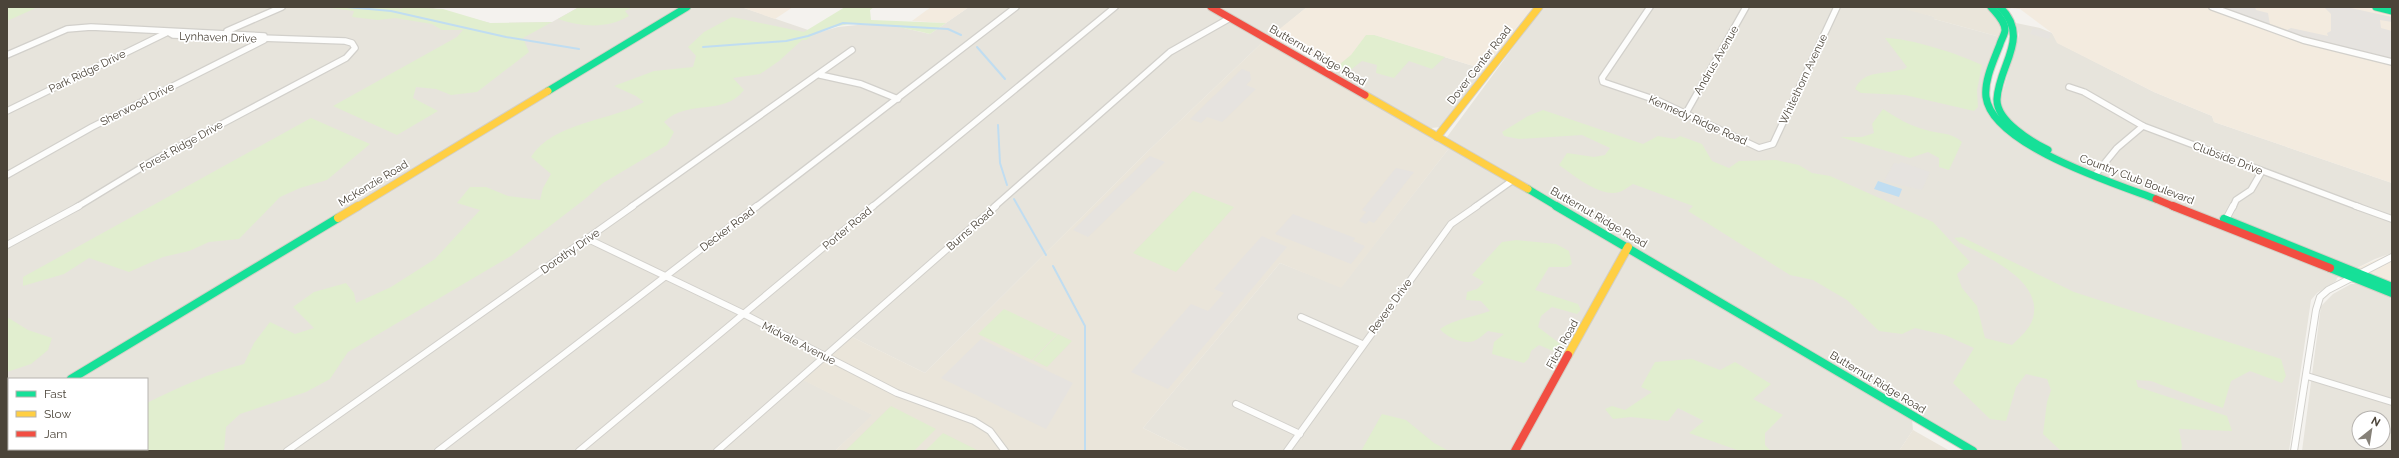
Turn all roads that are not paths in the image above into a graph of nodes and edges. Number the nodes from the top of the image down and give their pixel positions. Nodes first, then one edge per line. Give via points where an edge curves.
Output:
1 (274, 7) edge
2 (282, 7) edge
3 (687, 7) edge
4 (1016, 7) edge
5 (1115, 7) edge
6 (1211, 7) edge
7 (1539, 7) edge
8 (1650, 7) edge
9 (1746, 7) edge
10 (1837, 7) edge
11 (1991, 7) edge
12 (2000, 7) edge
13 (2212, 7) edge
14 (2376, 7) edge
15 (2392, 11) edge
16 (1230, 18) junction
17 (168, 32) junction
18 (226, 32) junction
19 (269, 37) junction
20 (215, 38) junction
21 (355, 48) joint
22 (852, 50) dead end
23 (7, 55) edge
24 (2392, 62) edge
25 (820, 76) junction
26 (2069, 87) dead end
27 (898, 99) junction
28 (7, 111) edge
29 (1686, 113) junction
30 (2143, 126) junction
31 (1437, 137) junction
32 (1766, 147) joint
33 (2262, 170) junction
34 (2096, 172) junction
35 (7, 175) edge
36 (1513, 180) junction
37 (2392, 219) edge
38 (2224, 222) junction
39 (588, 239) junction
40 (7, 245) edge
41 (1628, 247) junction
42 (2392, 257) edge
43 (2360, 274) junction
44 (665, 276) junction
45 (2350, 278) junction
46 (2392, 287) edge
47 (2392, 293) edge
48 (744, 314) junction
49 (1301, 317) dead end
50 (1362, 344) junction
51 (825, 356) junction
52 (2306, 376) junction
53 (73, 378) edge
54 (2392, 402) edge
55 (1236, 404) dead end
56 (1300, 434) junction
57 (287, 451) edge
58 (438, 451) edge
59 (579, 451) edge
60 (717, 451) edge
61 (1005, 451) edge
62 (1287, 451) edge
63 (1515, 451) edge
64 (1973, 451) edge
65 (2294, 451) edge

1 - 18 street via 232,26
2 - 18 street
3 - 53 street, McKenzie Road
4 - 27 street, Decker Road
5 - 48 street, Porter Road
6 - 16 street, Butternut Ridge Road
7 - 31 street, Dover Center Road
8 - 29 street, Kennedy Ridge Road via 1602,78 1603,82
9 - 29 street, Andrus Avenue
10 - 32 street, Whitethorn Avenue via 1773,144
11 - 34 street, Country Club Boulevard via 2002,20 2005,30 1986,98 1994,118 2005,130 2032,148
12 - 34 street, Country Club Boulevard via 2010,17 2015,32 1997,100 2000,112 2030,140
13 - 24 street via 2303,40
14 - 15 street
16 - 31 street, Butternut Ridge Road
16 - 51 street, Burns Road via 1170,52
17 - 18 street, Lynhaven Drive
17 - 20 street, Lynhaven Drive via 173,35
17 - 23 street, Lynhaven Drive via 91,27 67,29
17 - 28 street, Park Ridge Drive
18 - 19 street, Lynhaven Drive
18 - 20 street
19 - 20 street, Lynhaven Drive via 250,40
19 - 21 street, Lynhaven Drive via 345,41 352,43
19 - 35 street, Sherwood Drive via 92,127
21 - 40 street, Forest Ridge Drive via 346,58 154,160 72,210
22 - 25 street, Dorothy Drive
25 - 27 street via 861,84
25 - 39 street, Dorothy Drive
26 - 30 street, Clubside Drive via 2084,92
27 - 44 street, Decker Road
29 - 32 street, Kennedy Ridge Road via 1759,148
30 - 33 street, Clubside Drive
30 - 34 street via 2116,146
31 - 36 street, Butternut Ridge Road
33 - 37 street, Clubside Drive
33 - 38 street via 2251,190 2236,200
34 - 38 street, Country Club Boulevard
36 - 41 street, Butternut Ridge Road
36 - 50 street, Revere Drive via 1451,224
38 - 43 street, Country Club Boulevard
38 - 45 street, Country Club Boulevard
39 - 44 street, Midvale Avenue
39 - 57 street, Dorothy Drive
41 - 63 street, Fitch Road
41 - 64 street, Butternut Ridge Road
42 - 43 street
43 - 45 street
43 - 46 street, Country Club Boulevard
44 - 48 street, Midvale Avenue
44 - 58 street, Decker Road
45 - 47 street, Country Club Boulevard
45 - 52 street via 2320,297
48 - 51 street, Midvale Avenue
48 - 59 street, Porter Road
49 - 50 street
50 - 56 street, Revere Drive
51 - 60 street, Burns Road
51 - 61 street, Midvale Avenue via 897,394 974,421 990,431
52 - 54 street
52 - 65 street
55 - 56 street
56 - 62 street, Revere Drive

